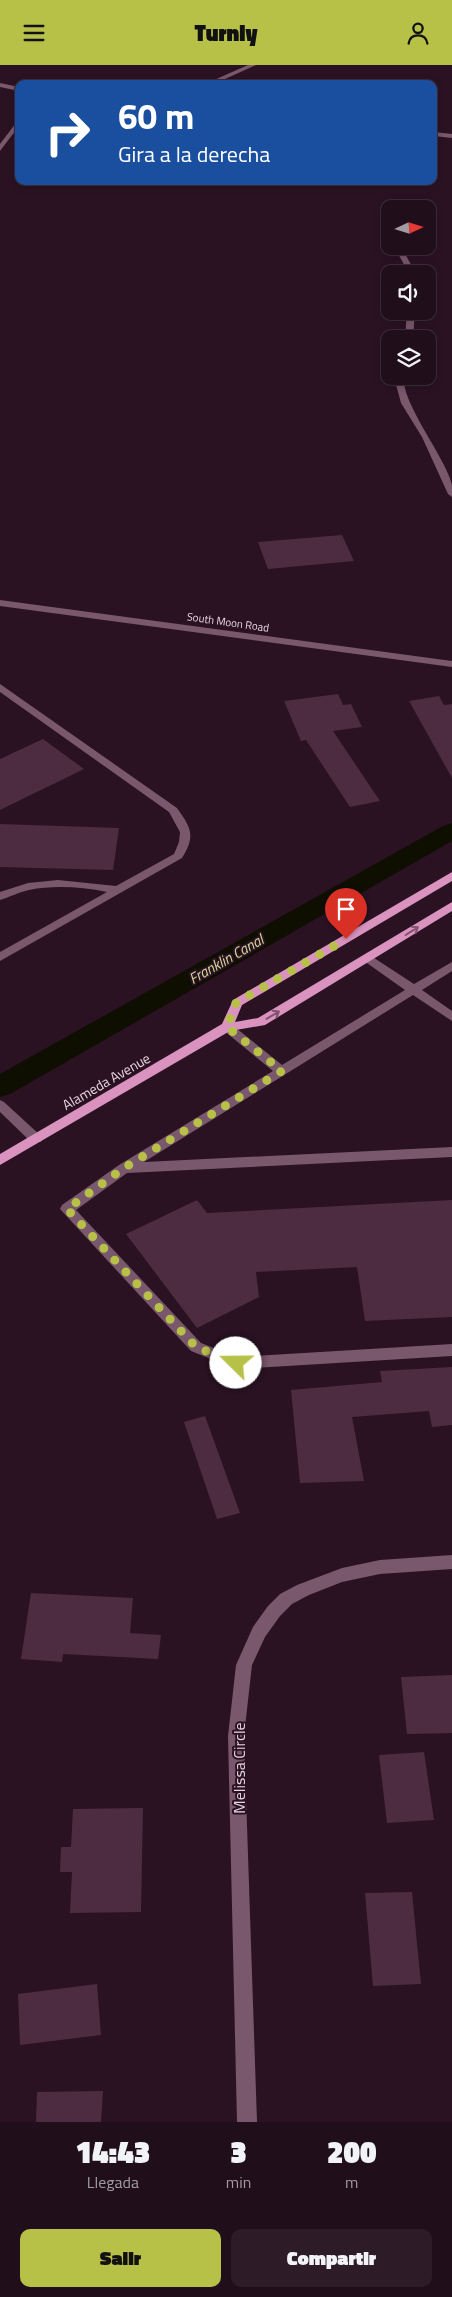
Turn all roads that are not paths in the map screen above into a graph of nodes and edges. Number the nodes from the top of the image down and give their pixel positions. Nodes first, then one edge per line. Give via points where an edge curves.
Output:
1 (253, 65) edge
2 (217, 80) edge
3 (0, 85) edge
4 (15, 88) edge
5 (15, 127) edge
6 (437, 134) edge
7 (452, 136) edge
8 (0, 149) edge
9 (400, 385) edge
10 (452, 494) edge
11 (0, 603) edge
12 (452, 664) edge
13 (0, 688) edge
14 (452, 876) edge
15 (117, 891) junction
16 (0, 896) edge
17 (452, 905) edge
18 (0, 957) edge
19 (368, 958) junction
20 (452, 966) edge
21 (414, 990) junction
22 (452, 1017) edge
23 (227, 1027) junction
24 (282, 1071) junction
25 (0, 1105) edge
26 (36, 1139) junction
27 (452, 1152) edge
28 (0, 1160) edge
29 (124, 1168) junction
30 (452, 1350) edge
31 (452, 1563) edge
32 (247, 2122) edge

1 - 2 street
3 - 4 street
5 - 8 street
6 - 7 street
9 - 10 street via 405,403 426,437
11 - 12 street, South Moon Road
13 - 15 street via 173,810 184,827 187,841 178,856
14 - 23 main road via 236,1003
15 - 16 street via 87,884 45,883 22,887
15 - 18 street
19 -> 17 main road, Alameda Avenue
19 - 21 street
23 -> 19 main road, Alameda Avenue via 261,1022
20 - 21 street
21 - 22 street
21 - 24 street
23 - 24 street
23 - 26 main road, Alameda Avenue
24 - 29 street
25 - 26 street
26 - 28 main road, Alameda Avenue
27 - 29 street
29 - 30 street via 67,1209 196,1347 236,1363
31 - 32 street, Melissa Circle via 380,1567 342,1575 303,1590 286,1599 274,1611 259,1632 244,1665 236,1736

